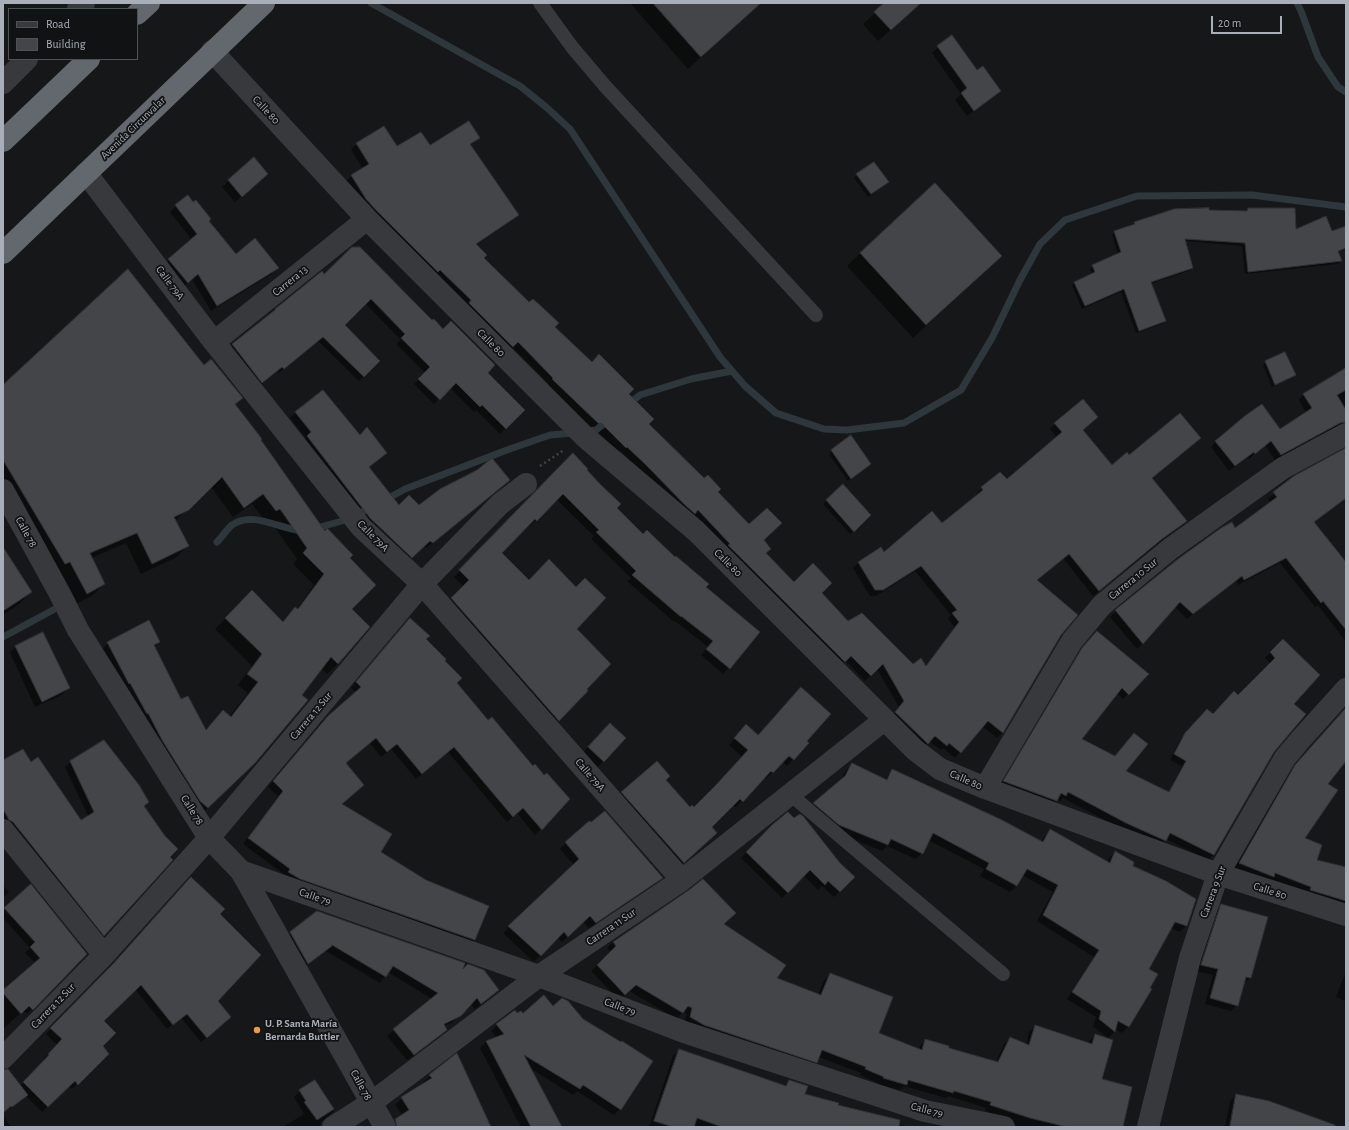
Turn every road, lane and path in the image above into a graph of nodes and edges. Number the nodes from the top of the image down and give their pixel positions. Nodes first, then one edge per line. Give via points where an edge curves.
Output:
1 (149, 3) edge
2 (264, 3) edge
3 (540, 3) edge
4 (138, 13) edge
5 (212, 51) junction
6 (27, 60) edge
7 (88, 60) edge
8 (3, 83) edge
9 (3, 142) edge
10 (86, 173) junction
11 (366, 219) junction
12 (3, 253) edge
13 (816, 315) dead end
14 (214, 342) junction
15 (579, 431) junction
16 (1346, 434) edge
17 (526, 484) joint
18 (3, 490) edge
19 (422, 584) junction
20 (1346, 690) edge
21 (884, 720) junction
22 (985, 788) junction
23 (791, 794) junction
24 (3, 830) edge
25 (209, 838) junction
26 (241, 871) junction
27 (1218, 874) junction
28 (682, 880) junction
29 (1346, 915) edge
30 (104, 955) junction
31 (1003, 974) dead end
32 (539, 976) junction
33 (3, 1058) edge
34 (371, 1103) junction
35 (333, 1127) edge
36 (385, 1127) edge
37 (1004, 1127) edge
38 (1148, 1127) edge

1 - 4 highway
2 - 5 highway, Avenida Circunvalar
3 - 13 lane via 605,86
5 - 10 highway, Avenida Circunvalar
5 - 11 street, Calle 80
6 - 8 street
7 - 9 highway
10 - 12 highway, Avenida Circunvalar
10 - 14 street, Calle 79A
11 - 14 street, Carrera 13
11 - 15 street, Calle 80
14 - 19 street, Calle 79A via 361,527
15 - 17 path via 568,447 541,466
15 - 21 street, Calle 80 via 696,531
16 - 22 street, Carrera 10 Sur via 1283,468 1170,549 1102,605 1072,640
17 - 19 street, Carrera 12 Sur via 500,504
18 - 25 street, Calle 78 via 78,630
19 - 25 street, Carrera 12 Sur
19 - 28 street, Calle 79A
20 - 27 street, Carrera 9 Sur via 1285,758
21 - 22 street, Calle 80 via 915,750 940,769
21 - 23 street, Carrera 11 Sur
22 - 27 street, Calle 80
23 - 28 street, Carrera 11 Sur
23 - 31 lane
24 - 30 street
25 - 26 street, Calle 78
25 - 30 street, Carrera 12 Sur
26 - 32 street, Calle 79
26 - 34 street, Calle 78
27 - 29 street, Calle 80
27 - 38 street, Carrera 9 Sur via 1190,958
28 - 32 street, Carrera 11 Sur
30 - 33 street, Carrera 12 Sur
32 - 34 street, Carrera 11 Sur
32 - 37 street, Calle 79 via 684,1032 925,1111
34 - 35 street, Carrera 11 Sur
34 - 36 street, Calle 78

